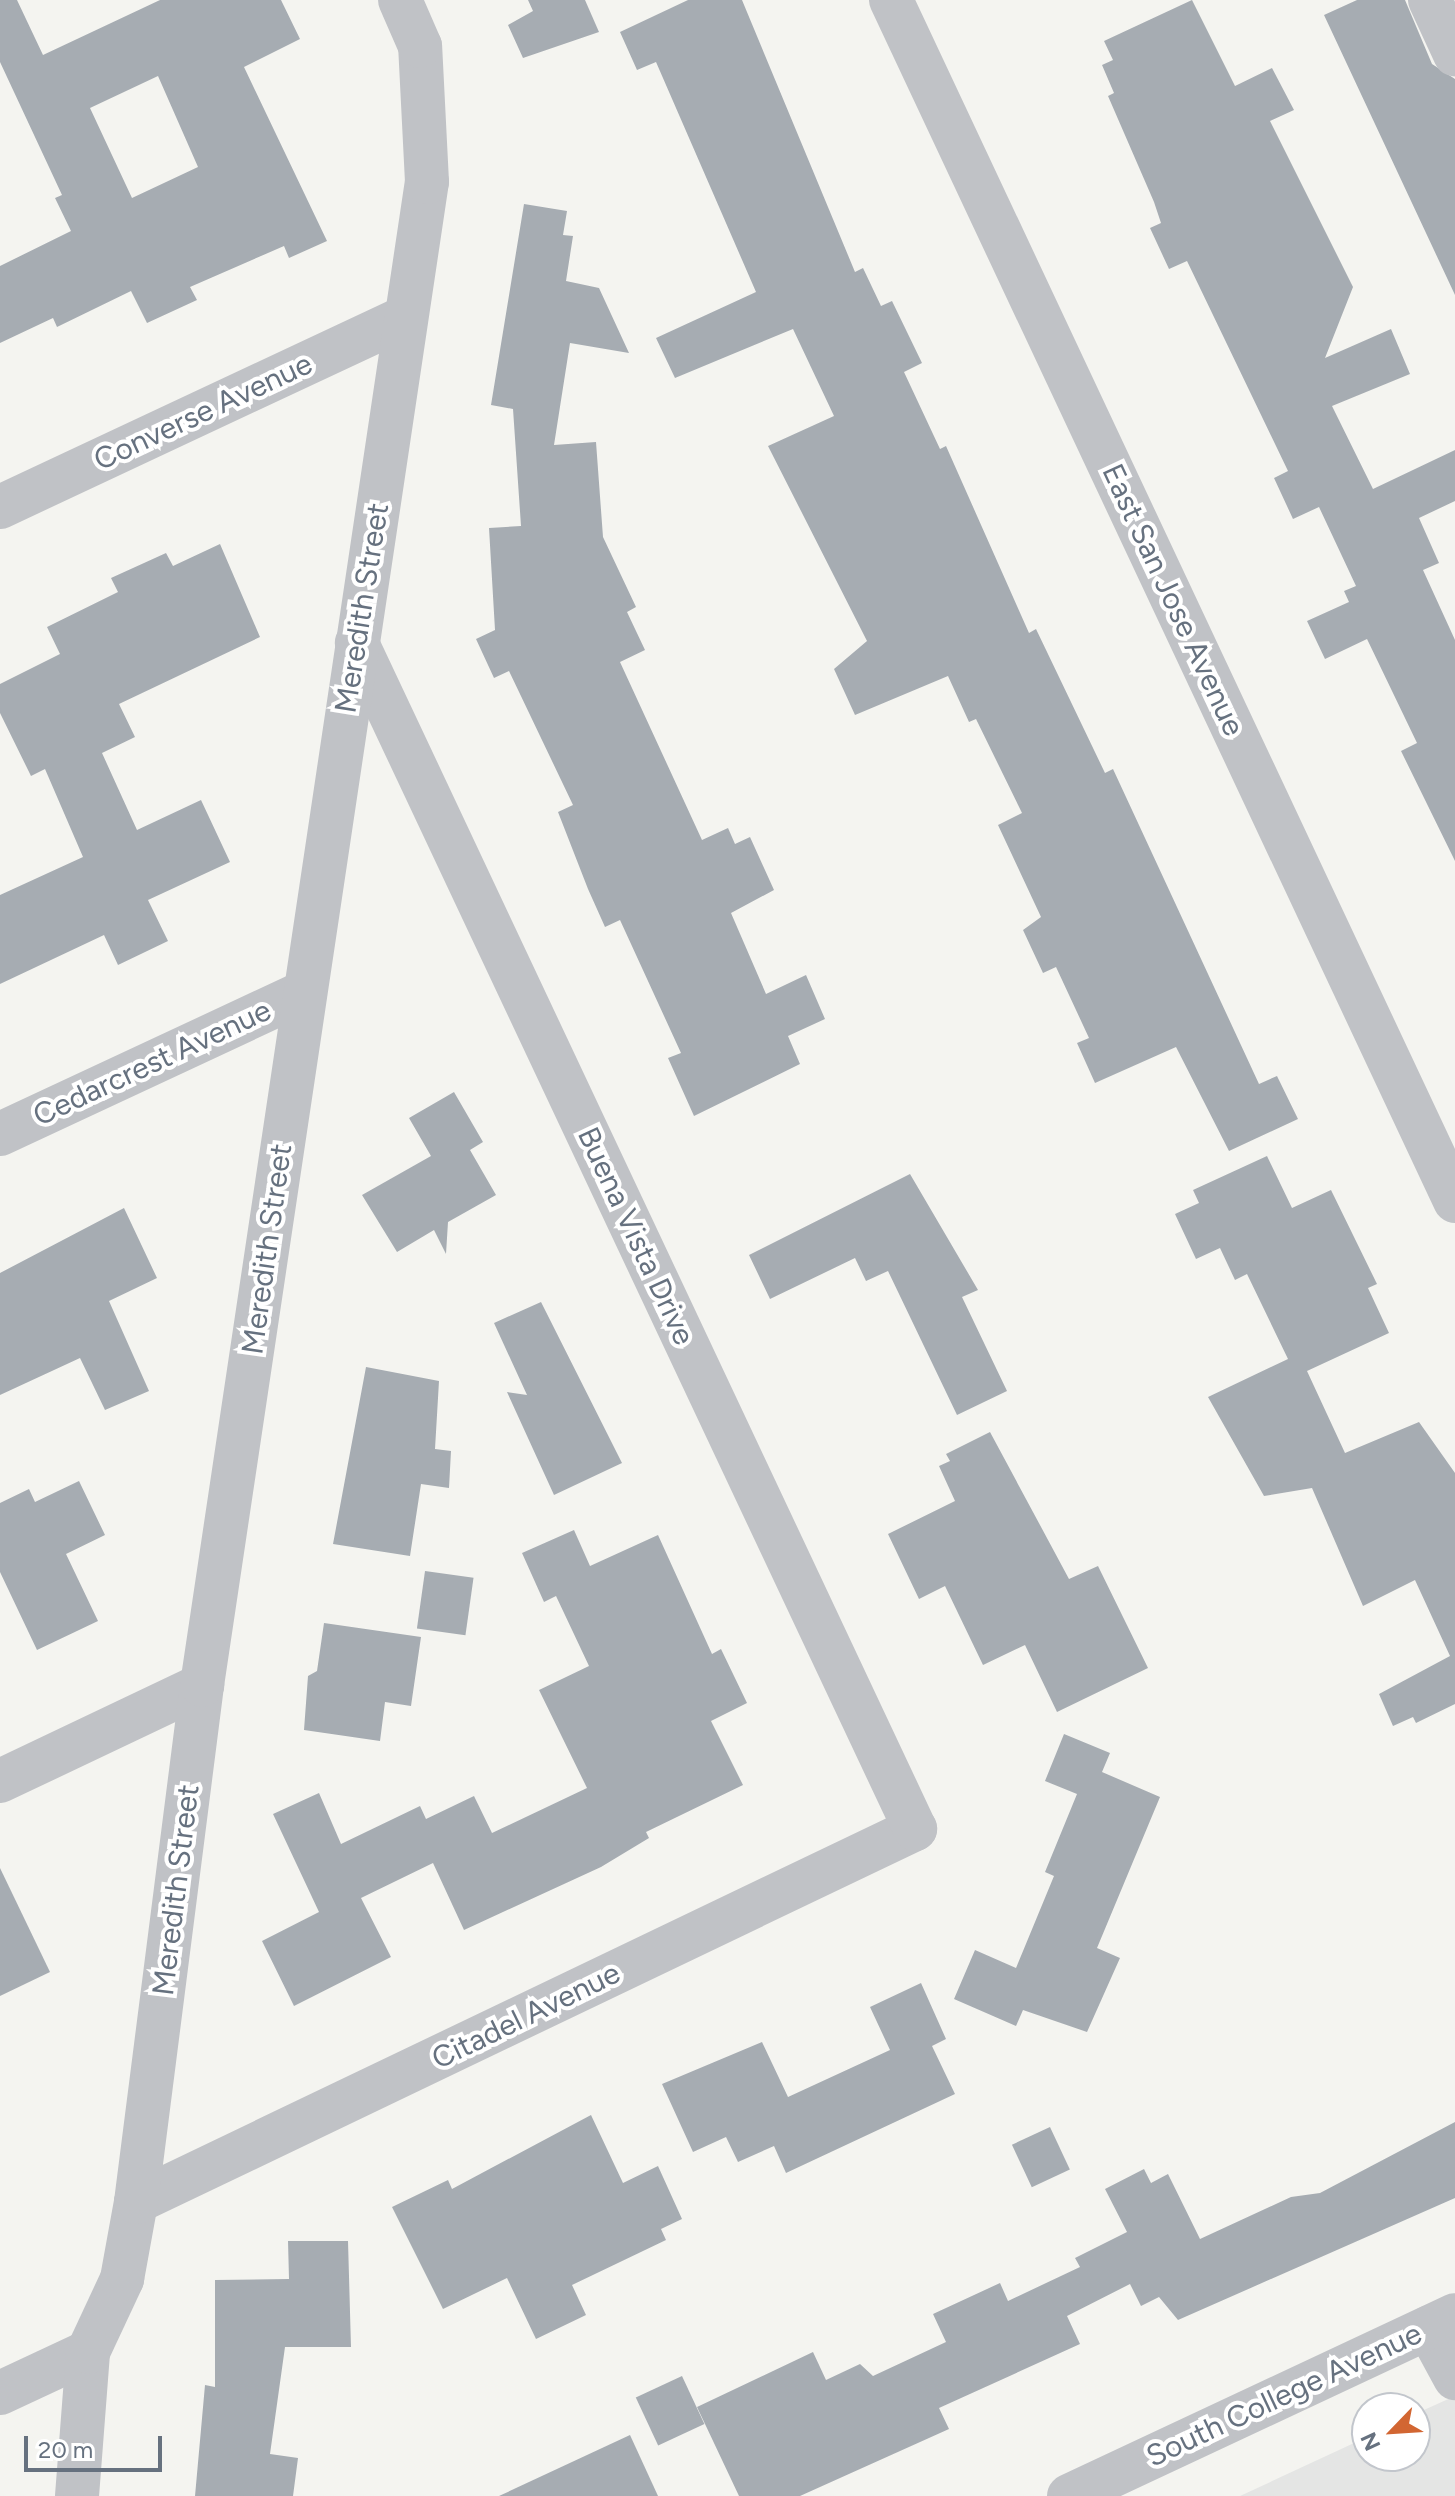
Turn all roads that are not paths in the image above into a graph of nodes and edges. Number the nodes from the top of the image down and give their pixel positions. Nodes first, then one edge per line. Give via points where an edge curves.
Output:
1 (400, 0) edge
2 (891, 0) edge
3 (1430, 0) edge
4 (1455, 54) edge
5 (406, 317) junction
6 (0, 507) edge
7 (357, 643) junction
8 (305, 992) junction
9 (0, 1134) edge
10 (1455, 1201) edge
11 (202, 1685) junction
12 (0, 1781) edge
13 (915, 1829) joint
14 (136, 2202) junction
15 (1442, 2321) edge
16 (88, 2352) junction
17 (1455, 2378) edge
18 (0, 2393) edge
19 (77, 2496) edge
20 (1069, 2496) edge

1 - 5 street, Meredith Street via 420,46 427,182
2 - 10 street, East San Jose Avenue
3 - 4 street
5 - 6 street, Converse Avenue
5 - 7 street, Meredith Street
7 - 8 street, Meredith Street
7 - 13 street, Buena Vista Drive
8 - 9 street, Cedarcrest Avenue
8 - 11 street, Meredith Street
11 - 12 street
11 - 14 street, Meredith Street
13 - 14 street, Citadel Avenue
14 - 16 street, Meredith Street via 122,2279
15 - 17 street
15 - 20 street, South College Avenue
16 - 18 street
16 - 19 street, Meredith Street

